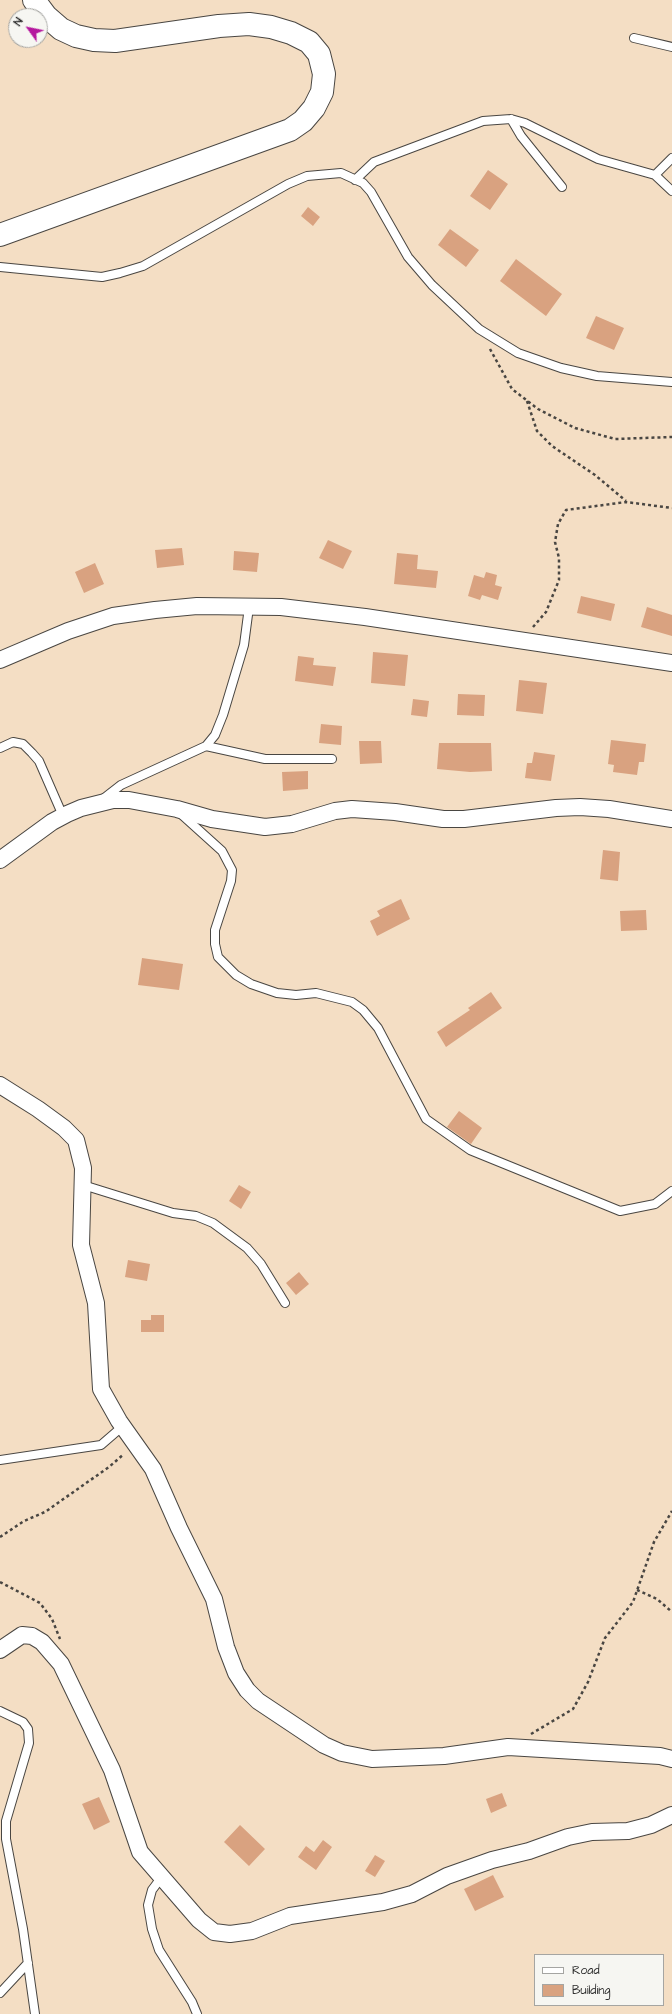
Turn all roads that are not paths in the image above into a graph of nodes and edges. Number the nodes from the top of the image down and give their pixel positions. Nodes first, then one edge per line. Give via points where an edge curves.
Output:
1 (34, 0) edge
2 (634, 38) dead end
3 (672, 47) edge
4 (511, 119) junction
5 (672, 158) edge
6 (655, 175) junction
7 (355, 180) junction
8 (562, 187) dead end
9 (672, 191) edge
10 (0, 235) edge
11 (0, 267) edge
12 (672, 382) edge
13 (249, 607) junction
14 (0, 660) edge
15 (672, 663) edge
16 (206, 746) junction
17 (0, 748) edge
18 (332, 759) dead end
19 (97, 803) junction
20 (177, 809) junction
21 (63, 816) junction
22 (672, 819) edge
23 (0, 860) edge
24 (0, 1085) edge
25 (83, 1185) junction
26 (672, 1191) edge
27 (285, 1303) dead end
28 (123, 1426) junction
29 (0, 1460) edge
30 (0, 1650) edge
31 (0, 1711) edge
32 (672, 1759) edge
33 (672, 1815) edge
34 (161, 1878) junction
35 (28, 1963) junction
36 (0, 1992) edge
37 (35, 2014) edge
38 (197, 2014) edge

1 - 10 street via 46,16 61,29 94,40 115,41 249,24 291,33 309,42 319,54 324,74 322,92 314,108 303,121 290,130
2 - 3 lane
4 - 6 lane via 525,123 598,159
4 - 7 lane via 484,121 374,162
4 - 8 lane via 521,136
5 - 6 lane
6 - 9 lane
7 - 11 lane via 341,173 320,173 301,178 142,266 120,273 102,277
7 - 12 lane via 363,183 371,192 408,257 427,280 479,329 518,353 561,368 597,376
13 - 14 street via 197,606 113,616 68,631
13 - 15 street via 281,607 365,617
13 - 16 lane via 244,645 223,715 215,735
16 - 18 lane via 265,759
16 - 19 lane via 121,785
17 - 21 lane via 13,742 23,744 32,753 39,762
19 - 20 street via 129,800
19 - 21 street
20 - 22 street via 212,819 265,827 292,824 335,811 352,810 464,819 580,807
20 - 26 lane via 222,851 232,870 232,881 215,930 215,944 218,957 236,975 251,984 277,993 316,993 352,1002 363,1010 378,1028 426,1119 470,1150 620,1211 655,1204
21 - 23 street
24 - 25 street via 64,1128 76,1140 83,1168
25 - 27 lane via 213,1223 247,1248 261,1264
25 - 28 street via 81,1245 96,1303 101,1389
28 - 29 lane via 101,1445
28 - 32 street via 153,1469 208,1586 220,1616 226,1647 236,1673 247,1690 268,1710 324,1745 342,1753 366,1758 444,1756 508,1747 660,1756
30 - 34 street via 22,1635 32,1636 42,1642 61,1664 112,1770 140,1852
31 - 35 lane via 23,1722 28,1729 29,1743 6,1821 6,1839
33 - 34 street via 651,1825 628,1831 592,1832 568,1837 529,1851 492,1860 447,1876 412,1894 382,1902 290,1916 252,1931 230,1934 214,1932 199,1920
34 - 38 lane via 152,1890 148,1905 152,1930 159,1950
35 - 36 lane
35 - 37 lane

